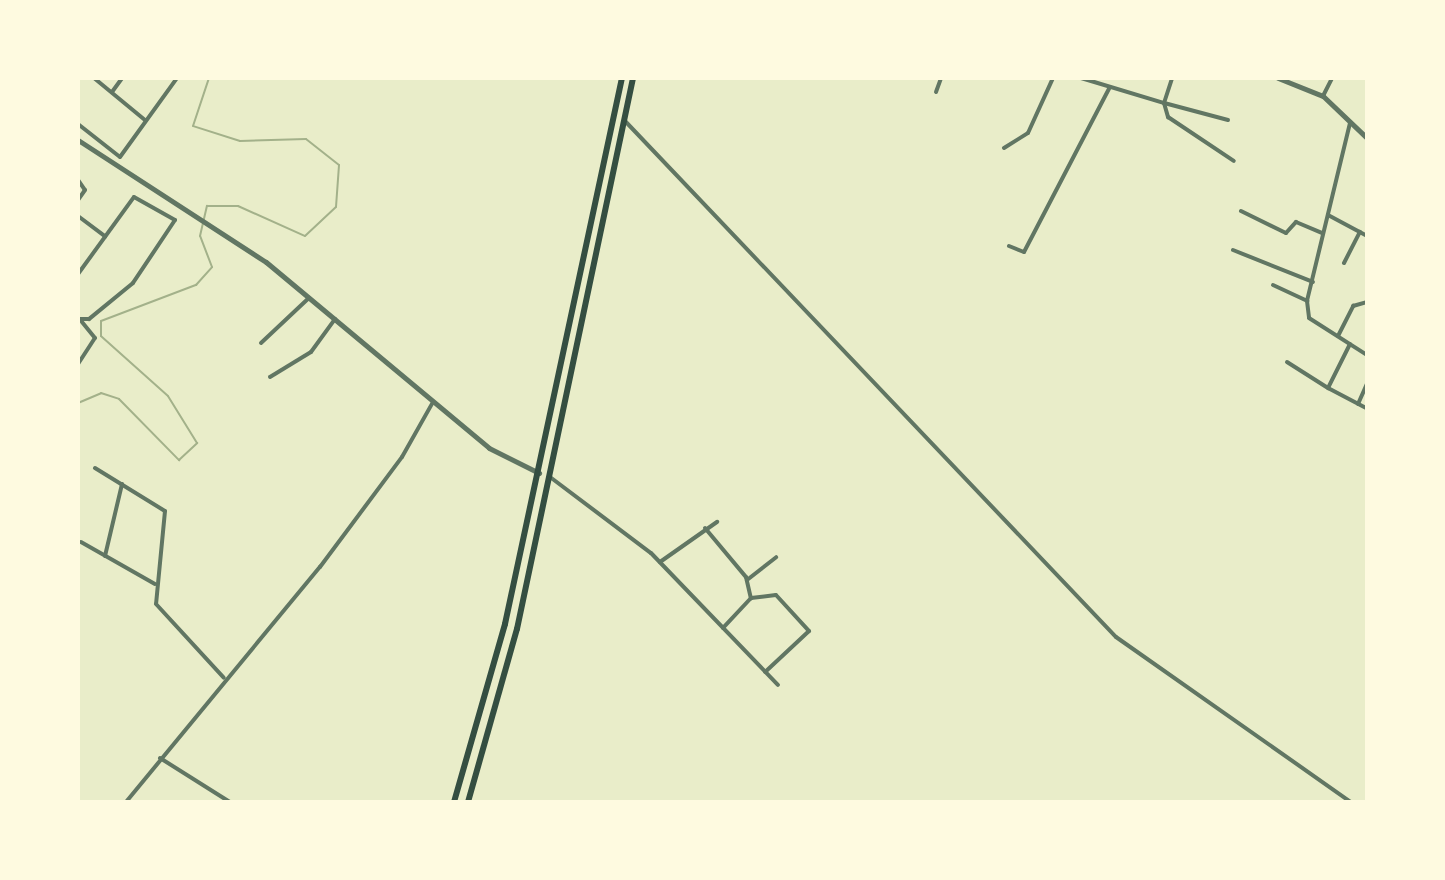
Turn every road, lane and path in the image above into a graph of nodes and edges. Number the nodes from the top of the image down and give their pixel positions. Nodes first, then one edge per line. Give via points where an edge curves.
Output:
1 (94, 78) edge
2 (122, 78) edge
3 (177, 78) edge
4 (622, 78) edge
5 (633, 78) edge
6 (941, 78) edge
7 (1053, 78) edge
8 (1081, 78) edge
9 (1172, 78) edge
10 (1278, 78) edge
11 (1332, 78) edge
12 (1110, 87) junction
13 (936, 92) dead end
14 (111, 93) junction
15 (1323, 96) junction
16 (1164, 103) junction
17 (145, 120) junction
18 (1228, 120) dead end
19 (1351, 120) junction
20 (625, 121) junction
21 (78, 124) edge
22 (1367, 138) edge
23 (78, 140) edge
24 (1004, 148) dead end
25 (1234, 161) dead end
26 (78, 180) edge
27 (78, 200) edge
28 (1241, 211) dead end
29 (1328, 215) junction
30 (78, 216) edge
31 (1360, 232) junction
32 (1323, 234) junction
33 (105, 236) junction
34 (1367, 236) edge
35 (1009, 246) dead end
36 (1233, 250) dead end
37 (1344, 263) dead end
38 (78, 274) edge
39 (1313, 282) junction
40 (1273, 285) dead end
41 (309, 298) junction
42 (1307, 301) junction
43 (1367, 302) edge
44 (335, 319) junction
45 (80, 320) edge
46 (1338, 336) junction
47 (261, 343) dead end
48 (1350, 344) junction
49 (1367, 355) edge
50 (562, 356) junction
51 (575, 358) junction
52 (1287, 362) dead end
53 (78, 364) edge
54 (270, 377) dead end
55 (1367, 384) edge
56 (557, 386) junction
57 (569, 388) junction
58 (1328, 388) junction
59 (433, 401) junction
60 (1358, 404) junction
61 (1366, 408) edge
62 (95, 468) dead end
63 (539, 473) junction
64 (550, 477) junction
65 (122, 484) junction
66 (717, 522) dead end
67 (705, 528) junction
68 (81, 542) dead end
69 (105, 556) junction
70 (776, 557) dead end
71 (660, 562) junction
72 (747, 580) junction
73 (155, 584) junction
74 (751, 598) junction
75 (723, 628) junction
76 (765, 672) junction
77 (224, 678) junction
78 (778, 685) dead end
79 (160, 758) junction
80 (126, 802) edge
81 (230, 802) edge
82 (454, 802) edge
83 (468, 802) edge
84 (1351, 802) edge

1 - 14 street
2 - 14 street
3 - 17 street
4 - 50 highway
5 - 20 highway
6 - 13 street
7 - 24 street via 1028,133
8 - 12 street
9 - 16 street
10 - 15 street
11 - 15 street
12 - 16 street
12 - 35 street via 1024,252
14 - 17 street
15 - 19 street
16 - 18 street
16 - 25 street via 1168,117
17 - 21 street via 118,158
19 - 22 street
19 - 29 street
20 - 51 highway
20 - 84 street via 1116,637
23 - 41 street via 199,215
26 - 27 street via 85,188
28 - 32 street via 1286,233 1299,222
29 - 31 street
29 - 32 street
30 - 33 street
31 - 34 street
31 - 37 street
32 - 39 street
33 - 38 street
33 - 45 street via 134,197 174,224 133,283
36 - 39 street
39 - 42 street
40 - 42 street
41 - 44 street
41 - 47 street
42 - 46 street via 1309,318
43 - 46 street via 1353,306
44 - 54 street via 308,355
44 - 59 street
45 - 53 street via 95,338
46 - 48 street
48 - 49 street
48 - 58 street
50 - 51 highway
50 - 56 highway
51 - 57 highway
52 - 58 street
55 - 60 street
56 - 57 highway
56 - 63 highway
57 - 64 highway
58 - 60 street
59 - 63 street via 489,448
59 - 77 street via 402,457 320,567
60 - 61 street
62 - 65 street
63 - 82 highway
64 - 71 street
64 - 83 highway via 510,658
65 - 69 street
65 - 73 street via 165,511
66 - 67 street
67 - 71 street
67 - 72 street
68 - 69 street
69 - 73 street
70 - 72 street
71 - 75 street
72 - 74 street
73 - 77 street via 156,604
74 - 75 street
74 - 76 street via 776,595 809,631
75 - 76 street
76 - 78 street
77 - 79 street
79 - 80 street
79 - 81 street

